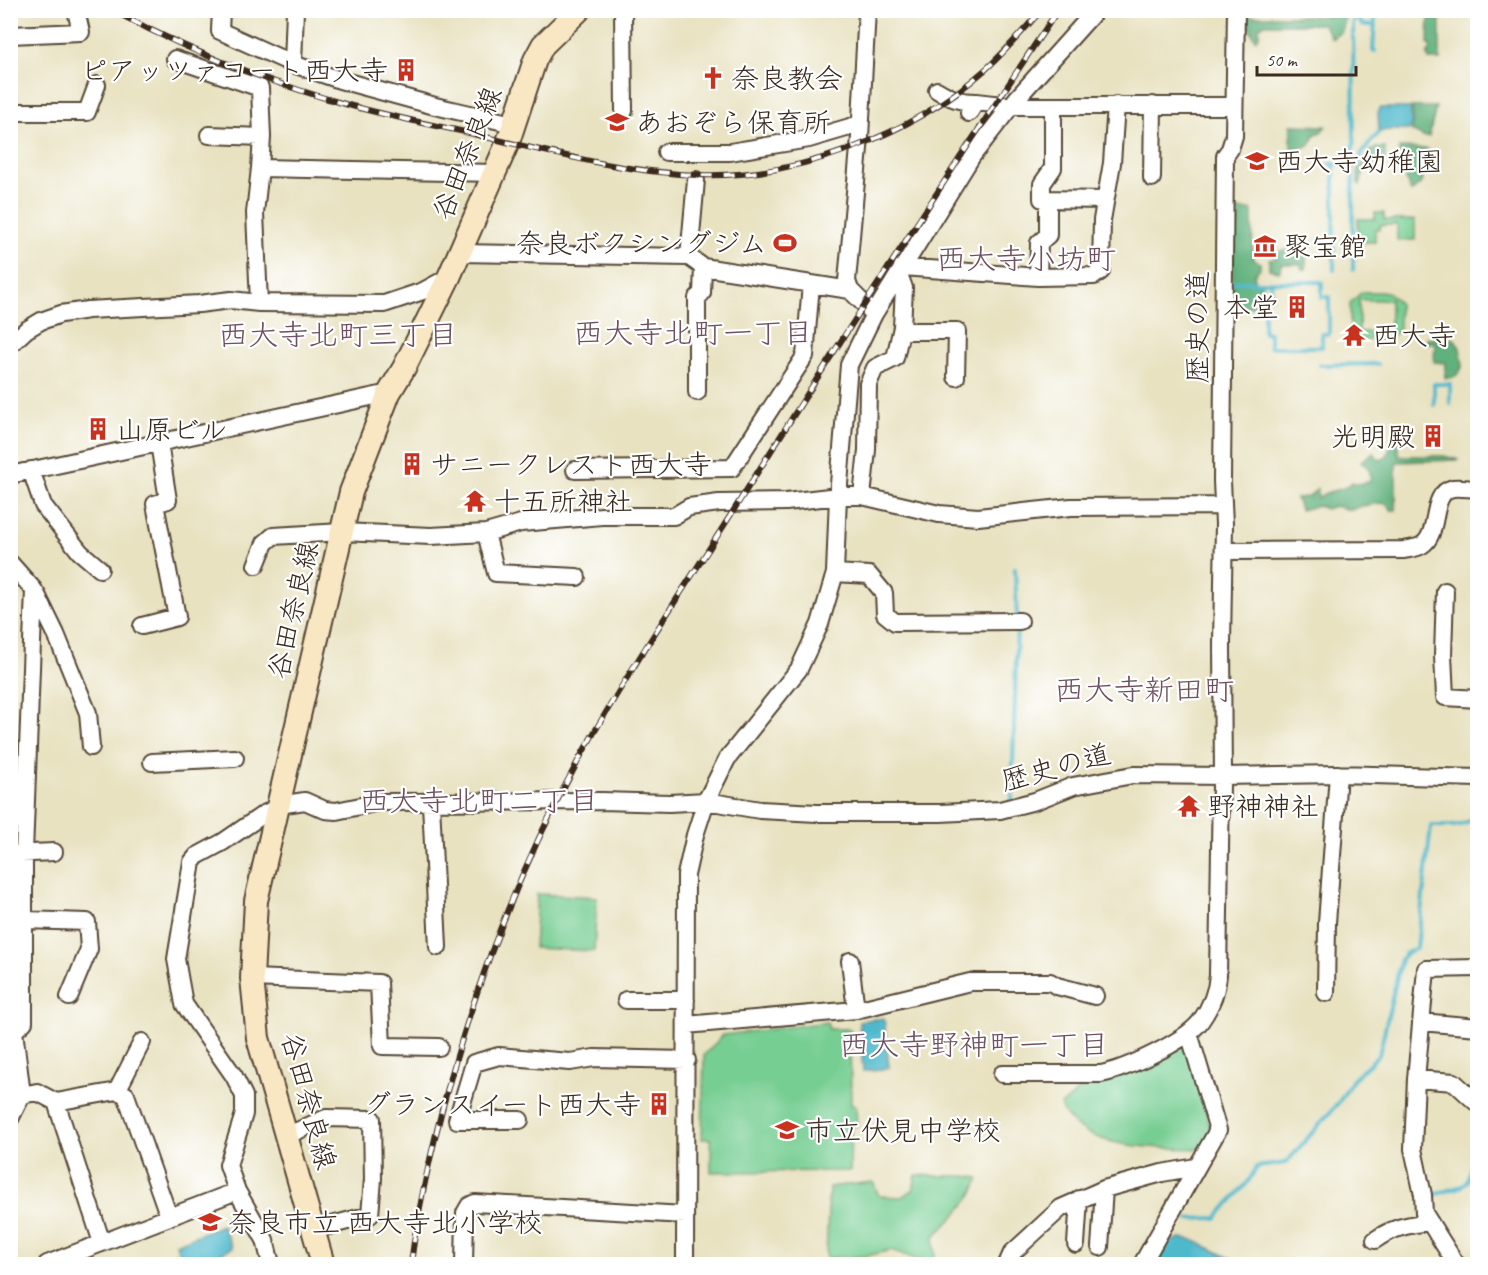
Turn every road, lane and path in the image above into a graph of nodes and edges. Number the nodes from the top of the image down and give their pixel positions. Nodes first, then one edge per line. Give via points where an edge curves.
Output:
1 (76, 10) edge
2 (222, 10) edge
3 (295, 10) edge
4 (579, 10) edge
5 (623, 10) edge
6 (867, 10) edge
7 (1096, 10) edge
8 (1236, 10) edge
9 (10, 35) edge
10 (175, 59) dead end
11 (293, 64) junction
12 (96, 85) dead end
13 (937, 90) dead end
14 (1116, 105) junction
15 (1153, 105) junction
16 (1011, 106) junction
17 (1053, 106) junction
18 (1234, 106) junction
19 (624, 111) dead end
20 (10, 112) edge
21 (513, 124) junction
22 (860, 124) junction
23 (209, 135) dead end
24 (262, 137) junction
25 (666, 152) dead end
26 (260, 168) junction
27 (495, 173) junction
28 (1152, 178) dead end
29 (696, 180) dead end
30 (1048, 199) junction
31 (1105, 200) junction
32 (458, 252) junction
33 (696, 262) junction
34 (900, 271) junction
35 (449, 277) junction
36 (1038, 278) junction
37 (811, 284) junction
38 (850, 290) junction
39 (259, 303) junction
40 (874, 314) junction
41 (902, 327) junction
42 (10, 345) edge
43 (956, 377) dead end
44 (697, 392) dead end
45 (389, 393) junction
46 (159, 443) junction
47 (31, 470) junction
48 (575, 470) dead end
49 (10, 475) edge
50 (1478, 489) edge
51 (838, 496) junction
52 (862, 496) junction
53 (1222, 506) junction
54 (342, 532) junction
55 (486, 533) junction
56 (1224, 550) junction
57 (10, 562) edge
58 (256, 565) dead end
59 (100, 569) dead end
60 (835, 573) junction
61 (577, 577) dead end
62 (34, 590) junction
63 (1445, 591) dead end
64 (1015, 621) dead end
65 (142, 626) dead end
66 (1478, 699) edge
67 (91, 747) dead end
68 (235, 758) dead end
69 (152, 762) dead end
70 (1338, 774) junction
71 (1223, 776) junction
72 (1478, 778) edge
73 (706, 801) junction
74 (431, 803) junction
75 (277, 808) junction
76 (54, 852) dead end
77 (17, 854) edge
78 (25, 920) junction
79 (438, 947) dead end
80 (850, 961) dead end
81 (1478, 968) edge
82 (252, 978) junction
83 (1326, 993) dead end
84 (1095, 996) dead end
85 (69, 997) dead end
86 (686, 999) junction
87 (626, 1000) dead end
88 (856, 1010) junction
89 (1421, 1022) junction
90 (686, 1025) junction
91 (1478, 1027) edge
92 (12, 1031) edge
93 (1189, 1033) junction
94 (142, 1042) dead end
95 (439, 1047) dead end
96 (687, 1060) junction
97 (1002, 1074) dead end
98 (1416, 1079) junction
99 (117, 1091) junction
100 (22, 1095) junction
101 (56, 1102) junction
102 (1478, 1104) edge
103 (10, 1119) edge
104 (520, 1120) dead end
105 (286, 1136) junction
106 (1196, 1167) junction
107 (1104, 1189) junction
108 (237, 1191) junction
109 (1079, 1199) junction
110 (685, 1215) junction
111 (169, 1217) junction
112 (1429, 1222) junction
113 (313, 1230) junction
114 (1375, 1240) dead end
115 (102, 1243) junction
116 (1076, 1244) dead end
117 (1100, 1247) dead end
118 (47, 1264) edge
119 (271, 1264) edge
120 (323, 1264) edge
121 (464, 1264) edge
122 (685, 1264) edge
123 (1007, 1264) edge
124 (1142, 1264) edge
125 (1456, 1264) edge

1 - 9 street via 81,32
2 - 11 street via 220,31
3 - 11 street
4 - 21 main road, 谷田奈良線 via 543,45
5 - 19 street
6 - 22 street
7 - 16 street
8 - 18 street, 歴史の道
10 - 24 street via 260,87
11 - 21 street via 435,106
12 - 20 street via 87,112
13 - 16 street via 973,107
14 - 15 street
14 - 17 street
14 - 31 street
15 - 18 street
15 - 28 street
16 - 17 street
16 - 34 street via 972,156
17 - 30 street via 1053,168 1042,184 1042,199
18 - 53 street, 歴史の道 via 1234,136 1225,156
21 - 27 main road, 谷田奈良線
22 - 25 street via 809,139 730,152
22 - 38 street via 847,281
23 - 24 street
24 - 26 street
26 - 27 street
26 - 39 street via 255,213
27 - 32 main road, 谷田奈良線
29 - 33 street
30 - 31 street
30 - 36 street via 1048,234 1039,243
31 - 36 street via 1101,271 1094,276
32 - 33 street
32 - 35 main road, 谷田奈良線
33 - 37 street
33 - 44 street via 702,293 697,298
34 - 36 street
34 - 40 street
34 - 41 street via 904,288
35 - 39 street via 384,304
35 - 45 main road, 谷田奈良線
37 - 38 street
37 - 48 street via 805,356 732,468
38 - 40 street
39 - 42 street via 231,300 61,314 26,330
40 - 51 street via 849,366
41 - 43 street via 908,331 957,331
41 - 52 street via 895,358 875,368 868,384
45 - 46 street
45 - 54 main road, 谷田奈良線 via 351,492
46 - 47 street
46 - 65 street via 168,500 155,504 177,617
47 - 49 street
47 - 59 street via 43,505 80,552
50 - 56 street via 1452,489 1444,493 1432,533 1422,545 1404,550
51 - 52 street
51 - 55 street via 719,503 689,507 674,516 602,516 521,523
51 - 60 street
52 - 53 street via 939,514 978,517 1071,507
53 - 56 street, 歴史の道
54 - 55 street via 431,536
54 - 58 street via 273,536 265,543
54 - 75 main road, 谷田奈良線
55 - 61 street via 496,573
56 - 71 street, 歴史の道
57 - 62 street
60 - 64 street via 868,575 884,592 885,614 895,622
60 - 73 street via 820,624 799,669 727,759
62 - 67 street via 88,713
62 - 77 street
63 - 66 street via 1445,697
68 - 69 street
70 - 71 street
70 - 72 street
70 - 83 street
71 - 73 street, 歴史の道 via 1133,775 1073,786 1000,810 974,812 817,813 760,810
71 - 93 street via 1217,982 1210,1005
73 - 74 street, 歴史の道
73 - 86 street via 686,875
74 - 75 street, 歴史の道 via 380,802 336,811 305,801
74 - 79 street
75 - 82 main road, 谷田奈良線 via 256,902
75 - 108 street, 歴史の道 via 192,862 176,959 184,1004 244,1096 244,1114 228,1165
76 - 77 street
77 - 78 street
78 - 85 street via 87,922 89,949
78 - 92 street via 24,1022
80 - 88 street
81 - 89 street via 1426,969
82 - 95 street via 379,983 382,1046
82 - 105 main road, 谷田奈良線 via 258,1038
84 - 88 street via 1050,982 970,982
86 - 87 street
86 - 90 street
88 - 90 street
89 - 91 street
89 - 98 street
90 - 96 street
92 - 100 street
93 - 97 street via 1117,1071
93 - 106 street via 1218,1130
94 - 99 street
96 - 104 street via 594,1058 570,1062 499,1056 474,1063 457,1120
96 - 110 street
98 - 102 street via 1454,1082
98 - 112 street via 1413,1149
99 - 101 street
99 - 111 street via 126,1095
100 - 101 street via 37,1092
100 - 103 street
101 - 115 street
105 - 113 main road, 谷田奈良線
105 - 113 street via 326,1118 372,1119 370,1215
106 - 107 street
106 - 124 street
107 - 109 street
107 - 117 street
108 - 111 street
108 - 119 street via 265,1240
109 - 116 street
109 - 123 street via 1042,1224 1012,1253
110 - 121 street via 475,1203 465,1213
110 - 122 street
111 - 115 street
112 - 114 street via 1402,1226
112 - 125 street
113 - 120 main road, 谷田奈良線
115 - 118 street

